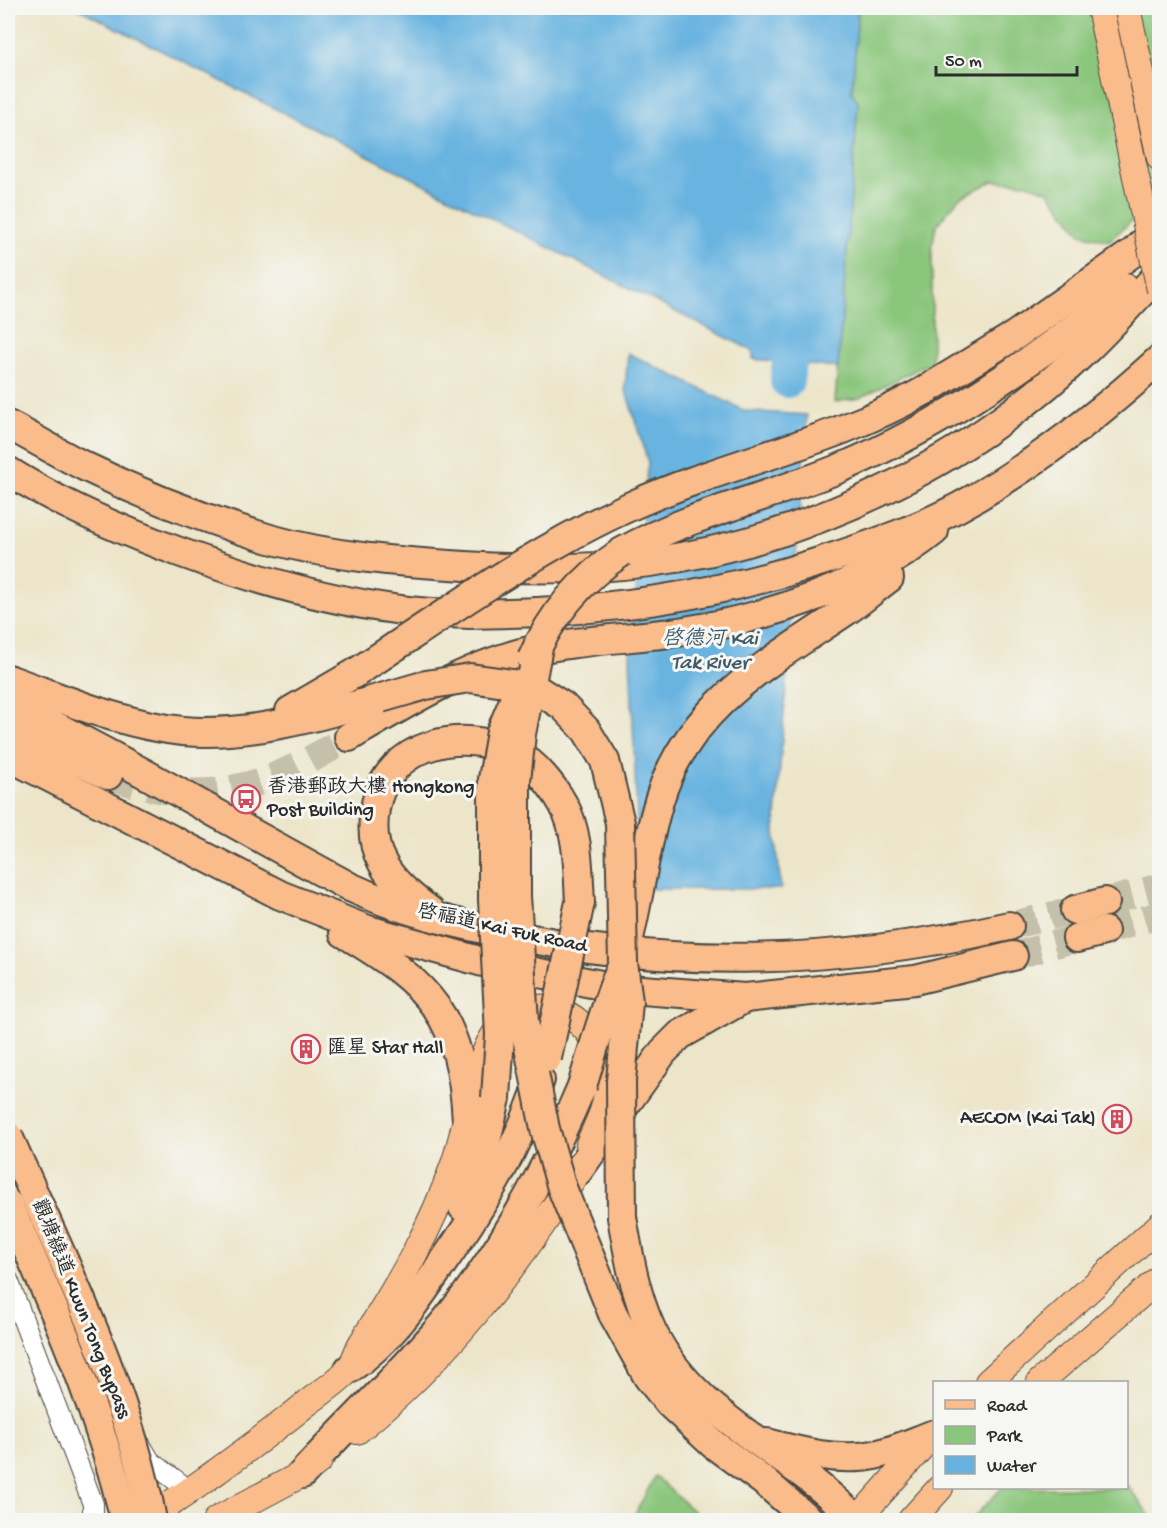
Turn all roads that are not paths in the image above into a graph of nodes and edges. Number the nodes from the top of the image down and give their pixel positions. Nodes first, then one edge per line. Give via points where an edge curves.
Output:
1 (1100, 8) edge
2 (1127, 8) edge
3 (1160, 158) edge
4 (1160, 224) edge
5 (1160, 260) edge
6 (1160, 273) edge
7 (1160, 290) edge
8 (1160, 359) edge
9 (8, 425) edge
10 (8, 471) edge
11 (974, 499) junction
12 (848, 597) junction
13 (530, 648) junction
14 (8, 680) edge
15 (8, 703) edge
16 (259, 726) junction
17 (8, 728) edge
18 (350, 737) tunnel mouth
19 (8, 756) edge
20 (108, 775) tunnel mouth
21 (280, 895) junction
22 (1105, 902) tunnel mouth
23 (1075, 910) tunnel mouth
24 (443, 921) junction
25 (1009, 926) tunnel mouth
26 (1013, 956) tunnel mouth
27 (623, 963) junction
28 (745, 998) junction
29 (467, 1120) junction
30 (8, 1124) edge
31 (8, 1136) edge
32 (578, 1171) junction
33 (8, 1204) edge
34 (1160, 1225) edge
35 (440, 1268) junction
36 (1160, 1278) edge
37 (8, 1280) edge
38 (108, 1350) junction
39 (349, 1369) junction
40 (990, 1381) edge
41 (1042, 1381) edge
42 (52, 1391) junction
43 (933, 1434) edge
44 (751, 1438) junction
45 (302, 1474) junction
46 (766, 1483) junction
47 (939, 1489) edge
48 (190, 1491) junction
49 (858, 1520) edge
50 (93, 1521) edge
51 (125, 1521) edge
52 (140, 1521) edge
53 (152, 1521) edge
54 (216, 1521) edge
55 (776, 1521) edge
56 (809, 1521) edge
57 (911, 1521) edge

1 - 7 main road, bridge
2 - 3 main road
4 - 16 highway, bridge via 1136,251 1014,336 924,391 861,420 679,486 586,527 314,699
5 - 13 highway, bridge via 1022,367 922,429 838,468 646,539 603,565 580,584
6 - 9 highway, bridge via 1089,348 1046,385 974,440 919,472 759,538 650,562 547,570 394,560 321,550 273,539 164,502 84,466
8 - 11 highway via 1058,442
10 - 11 highway via 80,511 137,536 257,580 393,609 448,614 637,605 696,596 849,552
11 - 12 highway via 932,541
12 - 13 highway via 681,632
12 - 27 highway, bridge via 728,693 684,746 659,800
13 - 18 highway via 442,685
13 - 35 highway, bridge via 501,732 493,780 493,900 500,1035 496,1098 478,1171
13 - 46 highway, bridge via 516,781 516,896 524,1022 544,1129 562,1188 613,1314 648,1377 669,1403 713,1444
14 - 16 highway via 130,720 184,731
15 - 24 highway, 啓福道 Kai Fuk Road via 350,887
16 - 27 highway, bridge via 470,678 533,687 562,706 586,730 604,761 620,823
17 - 20 highway
19 - 21 highway, 啓福道 Kai Fuk Road
21 - 28 highway, 啓福道 Kai Fuk Road via 368,930 483,962 617,988
21 - 29 highway via 376,952 422,989 442,1015 456,1045 465,1084
22 - 23 highway
24 - 25 highway, 啓福道 Kai Fuk Road via 583,948 721,959 860,953
24 - 35 highway, bridge via 388,873 376,849 376,804 389,774 411,753 437,742 481,741 519,755 545,778 564,805 575,846 580,902 547,1058 526,1124 482,1208
26 - 28 highway, 啓福道 Kai Fuk Road via 915,980
27 - 44 highway, bridge via 628,1002 621,1081 622,1217 639,1300 658,1342 689,1386
27 - 45 highway, bridge via 607,998 582,1086 558,1141 500,1247 449,1317
28 - 32 highway via 680,1035 663,1052
29 - 32 main road via 485,1056 507,1021 526,1011 549,1010 573,1016 598,1044 608,1090
29 - 39 main road via 441,1202 422,1243
30 - 38 street
31 - 53 highway, 觀塘繞道 Kwun Tong Bypass, bridge via 86,1312 122,1407
32 - 45 main road via 490,1298 461,1333 395,1400
33 - 51 highway, 觀塘繞道 Kwun Tong Bypass, bridge via 82,1377 108,1451
34 - 40 main road
35 - 39 highway via 411,1311 371,1354
36 - 41 main road
37 - 42 street
38 - 42 street via 81,1402 68,1404
38 - 48 street via 139,1444 150,1461
39 - 48 main road
42 - 50 street via 93,1504
43 - 44 highway via 874,1455 851,1456 786,1448
43 - 49 main road
44 - 49 highway via 804,1474
45 - 54 main road
46 - 55 highway
46 - 56 highway
47 - 57 main road
48 - 52 main road

